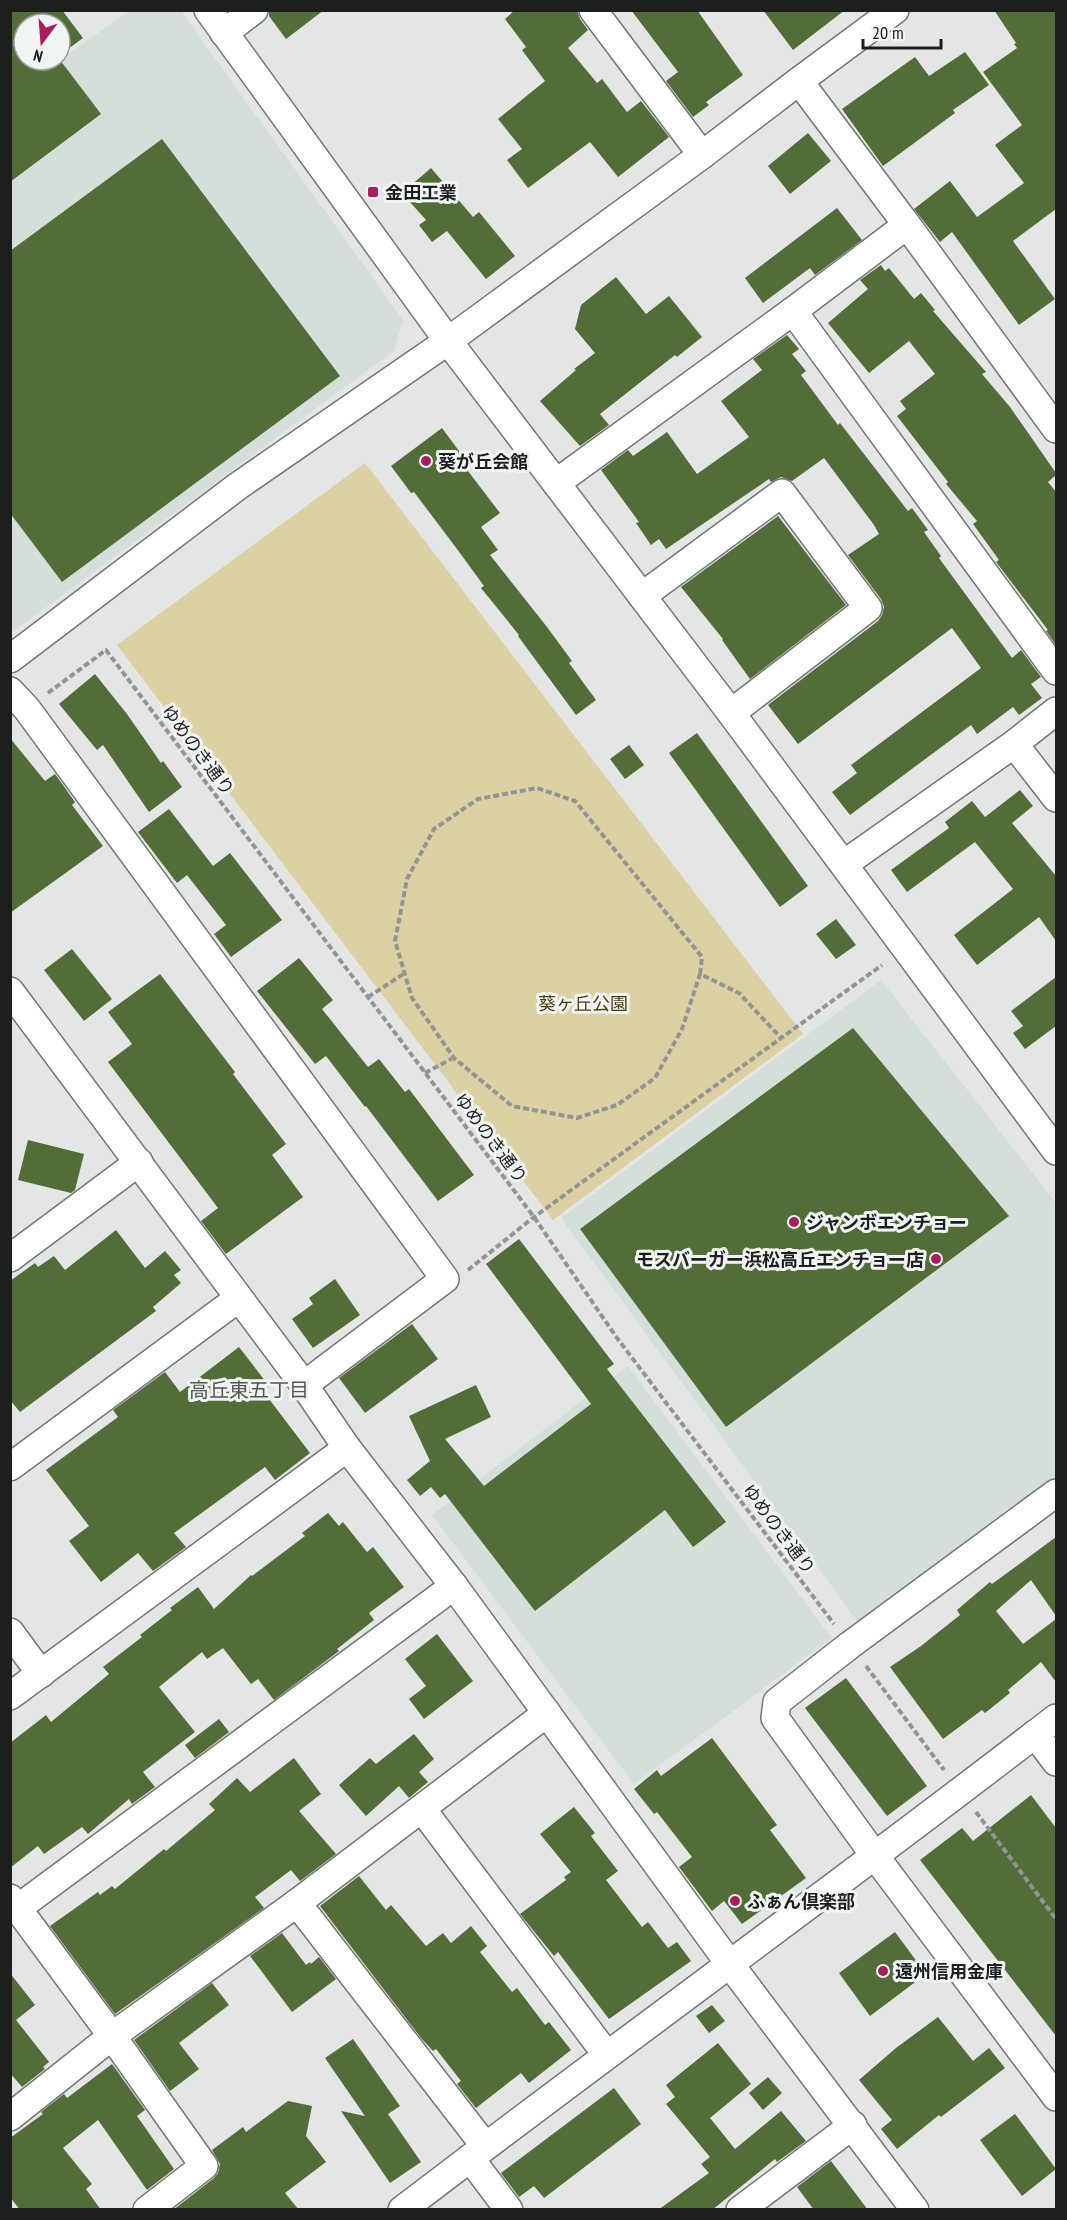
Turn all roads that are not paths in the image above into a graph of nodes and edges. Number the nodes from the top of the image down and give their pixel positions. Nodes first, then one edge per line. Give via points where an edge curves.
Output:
1 (208, 10) edge
2 (254, 10) edge
3 (593, 10) edge
4 (895, 10) edge
5 (224, 33) junction
6 (799, 81) junction
7 (702, 155) junction
8 (907, 225) junction
9 (793, 310) junction
10 (448, 341) junction
11 (1056, 429) edge
12 (556, 483) junction
13 (642, 596) junction
14 (10, 659) edge
15 (1056, 671) edge
16 (19, 700) edge
17 (1056, 711) edge
18 (731, 713) junction
19 (1014, 744) junction
20 (1056, 798) edge
21 (844, 864) junction
22 (10, 991) edge
23 (1056, 1151) edge
24 (139, 1162) junction
25 (10, 1258) edge
26 (239, 1298) junction
27 (304, 1385) junction
28 (347, 1448) junction
29 (10, 1467) edge
30 (1056, 1493) edge
31 (454, 1586) junction
32 (10, 1632) edge
33 (41, 1674) junction
34 (10, 1696) edge
35 (547, 1713) junction
36 (1056, 1718) edge
37 (1035, 1734) junction
38 (1056, 1762) edge
39 (422, 1809) junction
40 (874, 1856) junction
41 (14, 1903) edge
42 (297, 1903) junction
43 (729, 1963) junction
44 (112, 2036) junction
45 (606, 2054) junction
46 (1056, 2097) edge
47 (10, 2117) edge
48 (853, 2125) junction
49 (477, 2152) junction
50 (147, 2210) edge
51 (402, 2210) edge
52 (509, 2210) edge
53 (741, 2210) edge
54 (915, 2210) edge

1 - 5 street
2 - 5 street
3 - 7 street
4 - 6 street
5 - 10 street
6 - 7 street
6 - 8 street
7 - 10 street
8 - 9 street
8 - 11 street
9 - 12 street
9 - 15 street
10 - 12 street
10 - 14 street via 238,486
12 - 13 street
13 - 18 street
13 - 18 street via 782,493 868,608
16 - 27 street via 445,1279
17 - 19 street
18 - 21 street
19 - 20 street
19 - 21 street
21 - 23 street
22 - 24 street
24 - 25 street
24 - 26 street
26 - 27 street
26 - 29 street
27 - 28 street
28 - 31 street
28 - 33 street
30 - 40 street via 777,1702 775,1718
31 - 35 street
31 - 41 street
32 - 33 street
33 - 34 street
35 - 39 street
35 - 43 street
36 - 37 street
37 - 38 street
37 - 40 street
39 - 42 street
39 - 45 street
40 - 43 street
40 - 46 street
41 - 44 street
42 - 44 street
42 - 49 street
43 - 45 street
43 - 48 street
44 - 47 street
44 - 50 street via 204,2166
45 - 49 street
48 - 53 street
48 - 54 street
49 - 51 street
49 - 52 street

